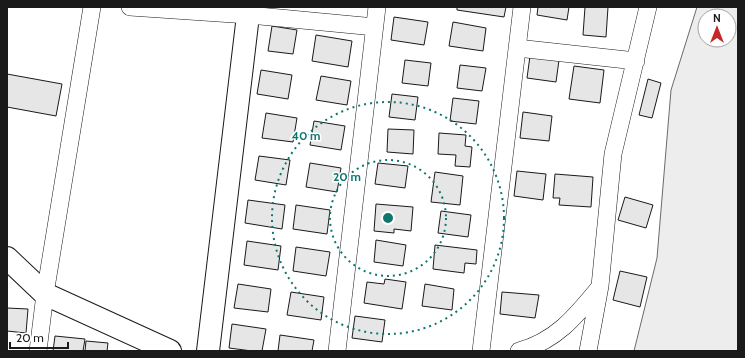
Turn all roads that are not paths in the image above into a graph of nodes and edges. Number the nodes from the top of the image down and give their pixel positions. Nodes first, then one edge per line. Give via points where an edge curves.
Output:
1 (92, 7) edge
2 (130, 7) edge
3 (377, 7) edge
4 (522, 7) edge
5 (648, 7) edge
6 (249, 11) edge
7 (375, 27) junction
8 (517, 48) junction
9 (636, 61) junction
10 (7, 258) edge
11 (600, 286) junction
12 (45, 294) junction
13 (38, 351) edge
14 (170, 351) edge
15 (208, 351) edge
16 (337, 351) edge
17 (481, 351) edge
18 (519, 351) edge
19 (588, 351) edge

1 - 12 street
2 - 6 street
3 - 7 street
4 - 8 street
5 - 9 street
6 - 7 street
6 - 15 street
7 - 16 street
8 - 9 street
8 - 17 street
9 - 11 street via 613,154
10 - 12 street
11 - 18 street via 575,317 552,336
11 - 19 street
12 - 13 street
12 - 14 street

